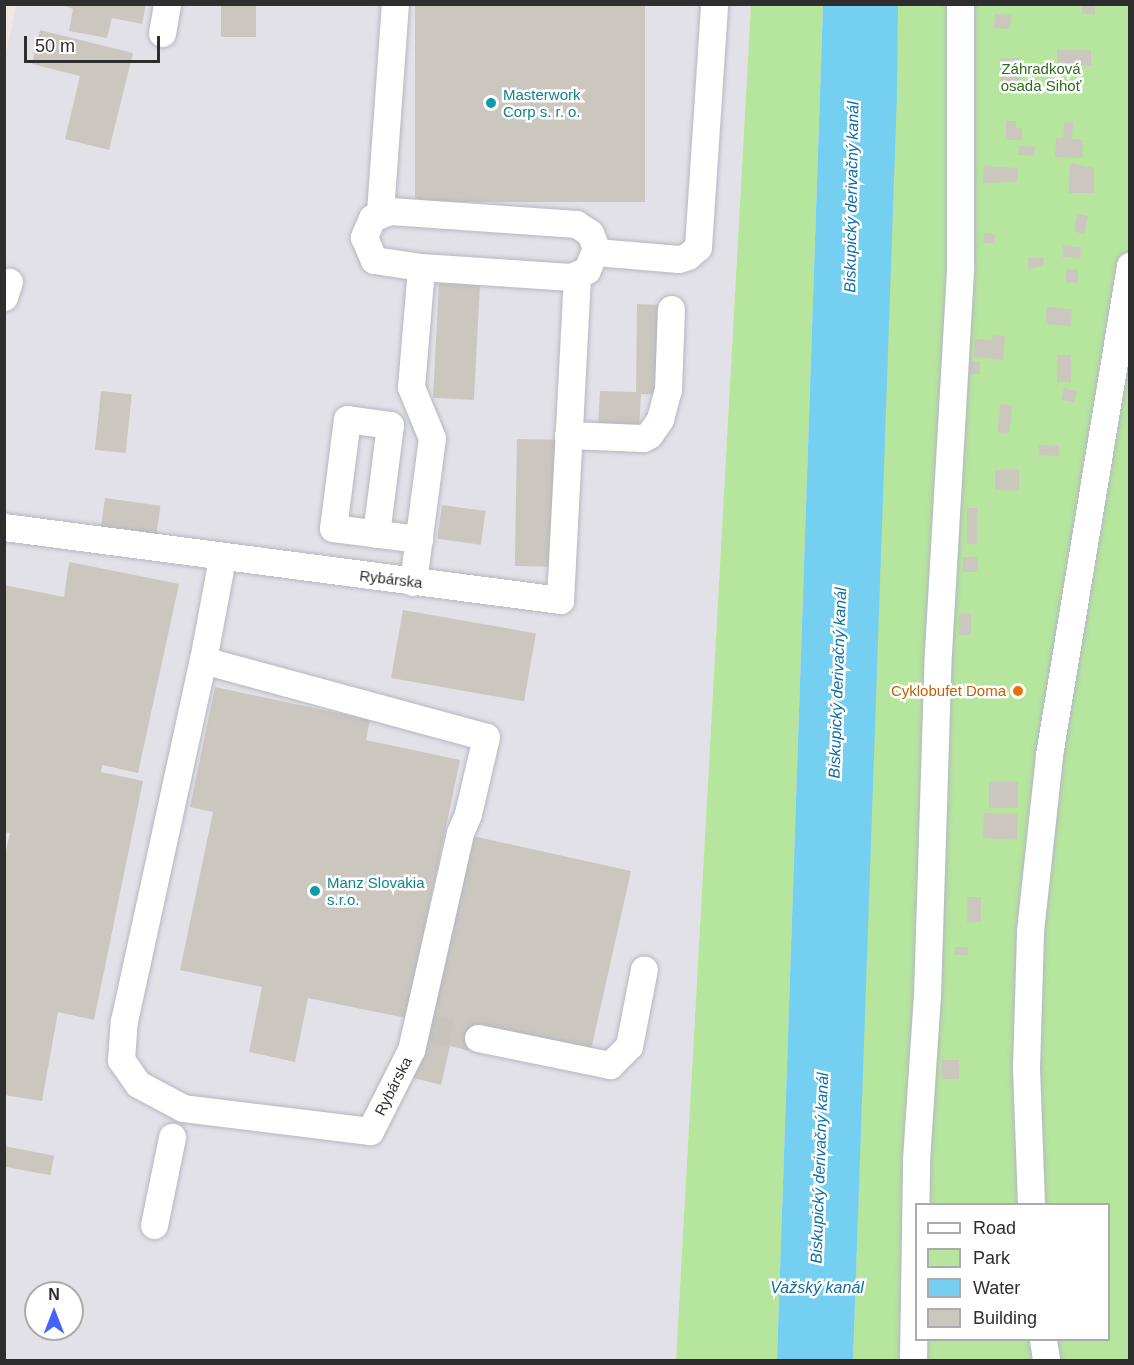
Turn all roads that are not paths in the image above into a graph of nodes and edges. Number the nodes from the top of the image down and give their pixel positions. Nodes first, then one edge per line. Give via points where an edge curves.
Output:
1 (167, 4) edge
2 (395, 4) edge
3 (714, 4) edge
4 (960, 4) edge
5 (162, 33) dead end
6 (380, 212) junction
7 (596, 252) junction
8 (1130, 266) edge
9 (421, 267) junction
10 (577, 276) junction
11 (670, 309) dead end
12 (568, 435) junction
13 (4, 527) edge
14 (376, 534) dead end
15 (419, 539) junction
16 (222, 558) junction
17 (413, 582) junction
18 (204, 660) junction
19 (644, 969) dead end
20 (478, 1038) tunnel mouth
21 (171, 1137) dead end
22 (915, 1203) edge
23 (1031, 1203) edge
24 (154, 1225) dead end
25 (915, 1227) edge
26 (1043, 1341) edge
27 (913, 1360) edge
28 (1046, 1360) edge

1 - 5 lane
2 - 6 lane
3 - 7 lane via 698,247 679,259
4 - 22 lane via 960,266 938,652 927,996
6 - 7 lane via 576,224 590,233
6 - 9 lane via 366,229 368,253 380,263
7 - 10 lane via 588,270
8 - 23 lane via 1049,755 1030,932 1026,1068
9 - 10 lane
9 - 15 lane via 411,387 432,438
10 - 12 lane
11 - 12 lane via 668,390 660,419 649,435
12 - 17 lane, Rybárska via 560,600
13 - 16 lane, Rybárska
14 - 15 lane
15 - 17 lane
16 - 17 lane, Rybárska
16 - 18 lane, Rybárska
18 - 18 lane, Rybárska via 486,736 460,833 421,1026 370,1131 183,1108 138,1084 122,1060 124,1021
19 - 20 lane via 628,1046 610,1065
21 - 24 lane
25 - 27 lane
26 - 28 lane

